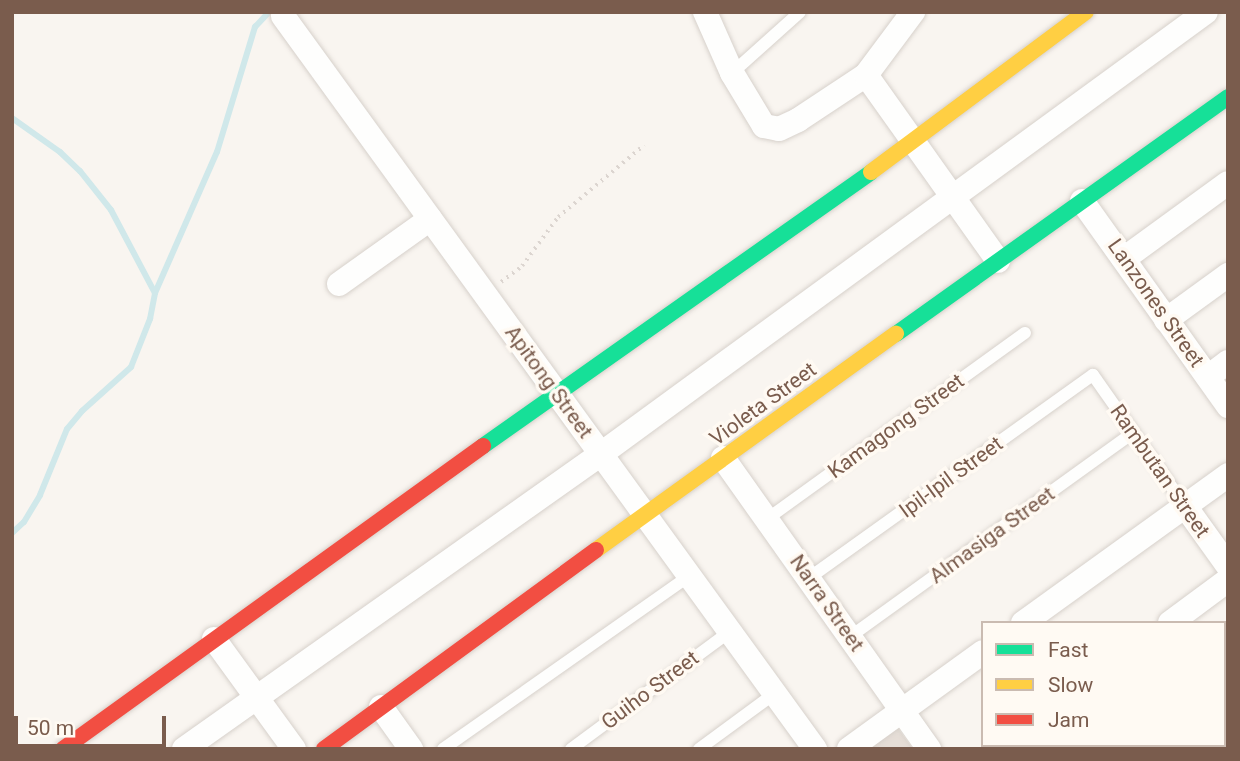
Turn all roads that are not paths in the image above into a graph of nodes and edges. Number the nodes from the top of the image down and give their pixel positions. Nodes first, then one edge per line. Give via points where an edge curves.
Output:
1 (705, 12) edge
2 (800, 12) edge
3 (913, 12) edge
4 (1086, 12) edge
5 (1206, 12) edge
6 (284, 16) dead end
7 (732, 73) junction
8 (866, 75) junction
9 (1228, 97) edge
10 (913, 142) junction
11 (1228, 183) edge
12 (953, 198) junction
13 (1082, 201) junction
14 (430, 219) junction
15 (1125, 258) junction
16 (998, 261) junction
17 (1228, 275) edge
18 (339, 284) dead end
19 (1166, 320) junction
20 (1026, 333) dead end
21 (1218, 370) edge
22 (1093, 375) joint
23 (556, 393) junction
24 (1228, 406) edge
25 (1132, 433) junction
26 (601, 454) junction
27 (723, 458) junction
28 (1228, 475) edge
29 (1185, 506) junction
30 (645, 514) junction
31 (767, 519) junction
32 (1228, 566) edge
33 (688, 576) junction
34 (809, 578) junction
35 (1228, 580) edge
36 (1026, 621) edge
37 (1173, 621) edge
38 (729, 632) junction
39 (851, 636) junction
40 (214, 639) junction
41 (981, 653) edge
42 (774, 694) junction
43 (257, 698) junction
44 (381, 707) junction
45 (902, 710) junction
46 (63, 749) edge
47 (184, 749) edge
48 (294, 749) edge
49 (324, 749) edge
50 (411, 749) edge
51 (443, 749) edge
52 (571, 749) edge
53 (699, 749) edge
54 (814, 749) edge
55 (849, 749) edge
56 (929, 749) edge

1 - 7 street
2 - 7 lane
3 - 8 street
4 - 10 street
5 - 12 street
6 - 14 street, Apitong Street
7 - 8 street via 764,125 779,129
8 - 10 street
9 - 13 street, Violeta Street
10 - 12 street
10 - 23 street
11 - 15 street
12 - 16 street
12 - 26 street
13 - 15 street, Lanzones Street
13 - 16 street, Violeta Street
14 - 18 street
14 - 23 street, Apitong Street
15 - 19 street, Lanzones Street
16 - 27 street, Violeta Street
17 - 19 street
19 - 21 street, Lanzones Street
20 - 31 lane, Kamagong Street
21 - 24 street, Lanzones Street
22 - 25 lane, Rambutan Street
22 - 34 lane, Ipil-Ipil Street
23 - 26 street, Apitong Street
23 - 40 street
25 - 29 lane, Rambutan Street
25 - 39 lane, Almasiga Street
26 - 30 street, Apitong Street
26 - 43 street
27 - 30 street, Violeta Street
27 - 31 street, Narra Street
28 - 29 street
29 - 32 street, Rambutan Street
29 - 36 street
30 - 33 street, Apitong Street
30 - 44 street, Violeta Street
31 - 34 street, Narra Street
33 - 38 street, Apitong Street
33 - 51 lane
34 - 39 street, Narra Street
35 - 37 street
38 - 42 street, Apitong Street
38 - 52 lane, Guiho Street
39 - 45 street, Narra Street
40 - 43 street
40 - 46 street
41 - 45 street
42 - 53 lane
42 - 54 street, Apitong Street
43 - 47 street
43 - 48 street
44 - 49 street, Violeta Street
44 - 50 street
45 - 55 street
45 - 56 street, Narra Street

